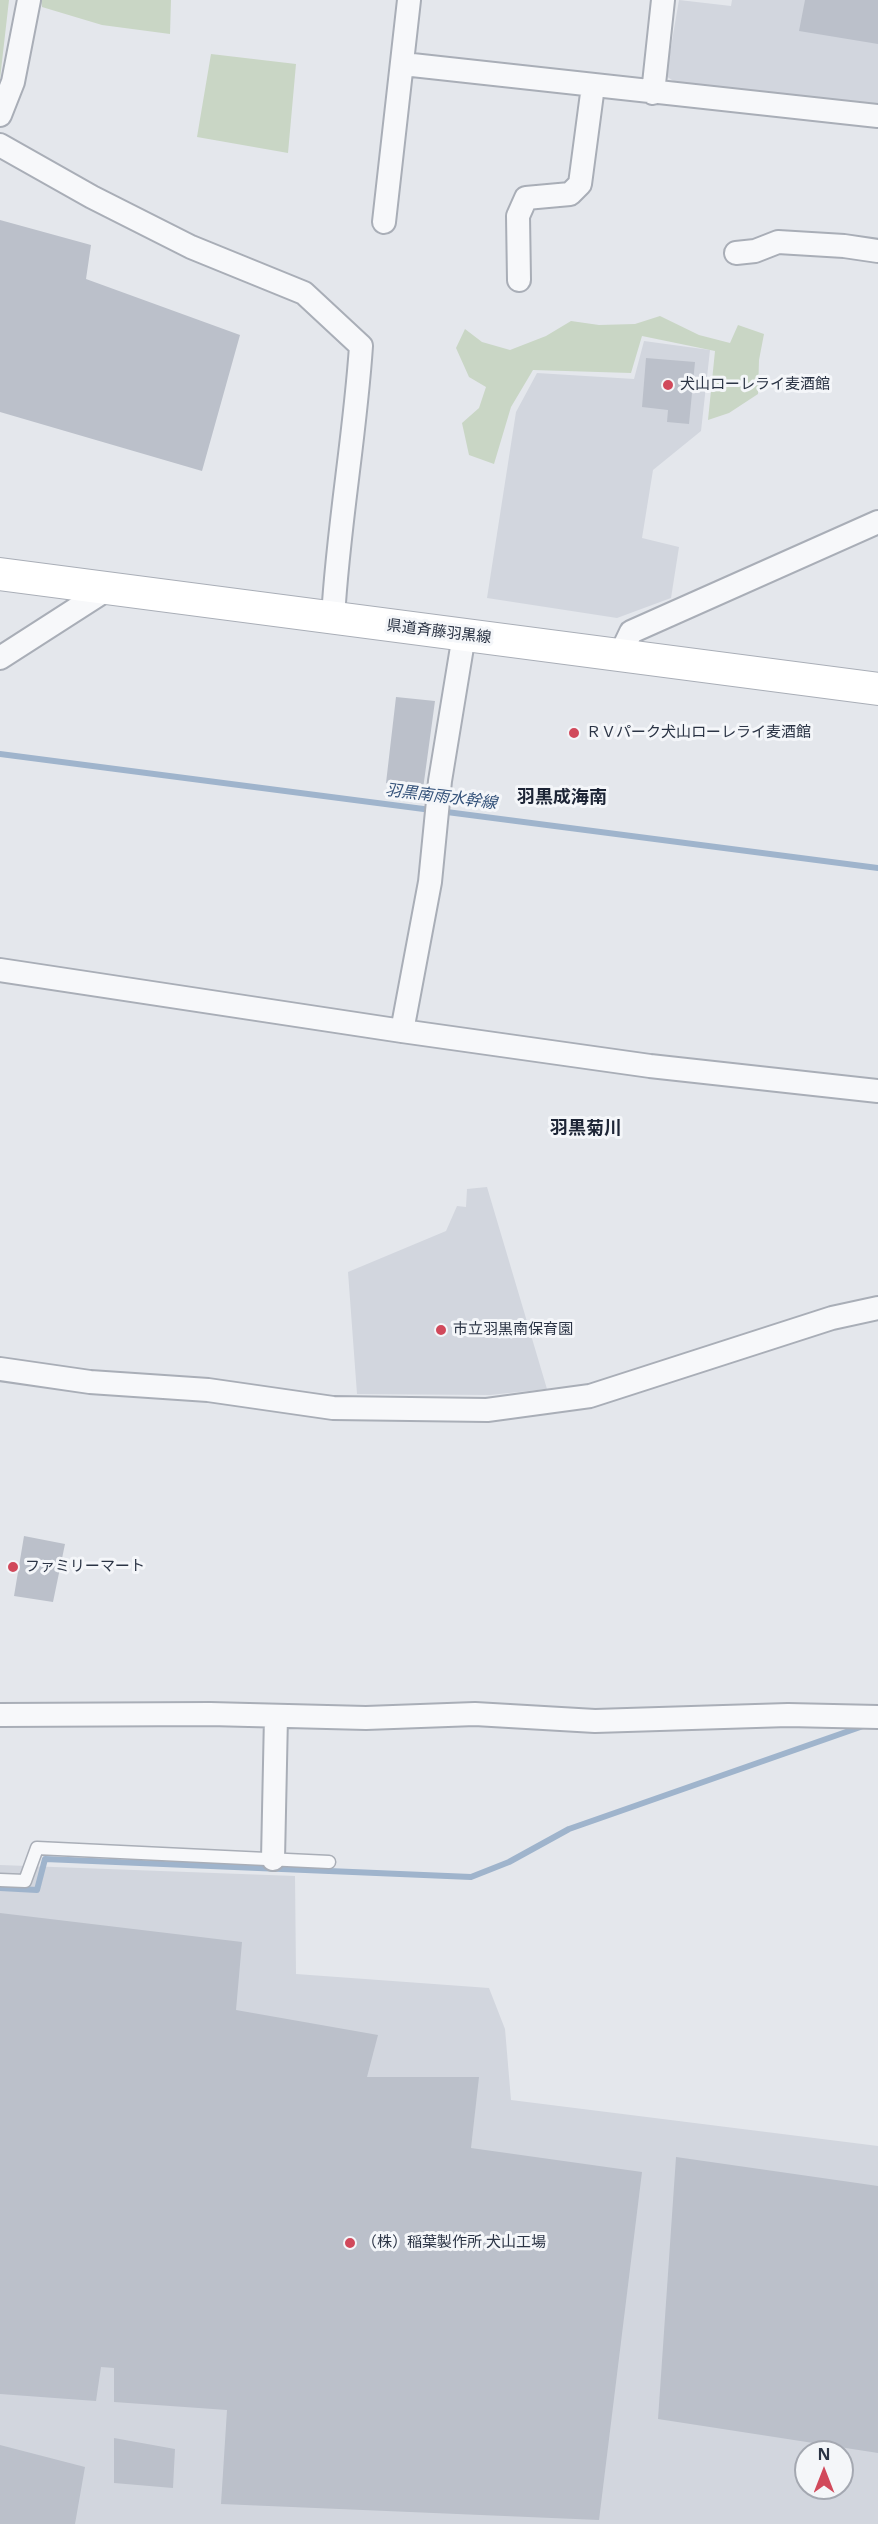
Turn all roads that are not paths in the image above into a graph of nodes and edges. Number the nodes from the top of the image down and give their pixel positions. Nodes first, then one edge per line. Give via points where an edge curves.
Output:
1 (29, 0) edge
2 (409, 0) edge
3 (663, 0) edge
4 (403, 64) junction
5 (593, 86) junction
6 (653, 93) junction
7 (0, 115) edge
8 (878, 116) edge
9 (0, 145) edge
10 (384, 222) dead end
11 (878, 251) edge
12 (736, 253) dead end
13 (519, 280) dead end
14 (878, 522) edge
15 (0, 574) edge
16 (109, 588) junction
17 (333, 618) junction
18 (464, 635) junction
19 (620, 655) junction
20 (0, 658) edge
21 (878, 689) edge
22 (0, 970) edge
23 (402, 1031) junction
24 (878, 1091) edge
25 (878, 1308) edge
26 (0, 1369) edge
27 (0, 1715) edge
28 (276, 1716) junction
29 (878, 1717) edge
30 (273, 1859) junction
31 (329, 1862) dead end
32 (0, 1880) edge

1 - 7 street via 13,82
2 - 4 street
3 - 6 street
4 - 5 street
4 - 10 street
5 - 6 street
5 - 13 street via 580,184 570,194 526,198 518,216
6 - 8 street
9 - 17 street via 191,247 304,293 361,346
11 - 12 street via 778,242
14 - 19 street via 631,632
15 - 16 main road, 県道斉藤羽黒線
16 - 17 main road, 県道斉藤羽黒線
16 - 20 street
17 - 18 main road, 県道斉藤羽黒線
18 - 19 main road, 県道斉藤羽黒線
18 - 23 street via 430,882
19 - 21 main road, 県道斉藤羽黒線
22 - 23 street
23 - 24 street via 650,1066
25 - 26 street via 832,1318 590,1396 487,1410 333,1408 208,1390 90,1382
27 - 28 street
28 - 29 street via 475,1714 595,1721
28 - 30 street
30 - 31 lane
30 - 32 lane via 37,1848 25,1881

